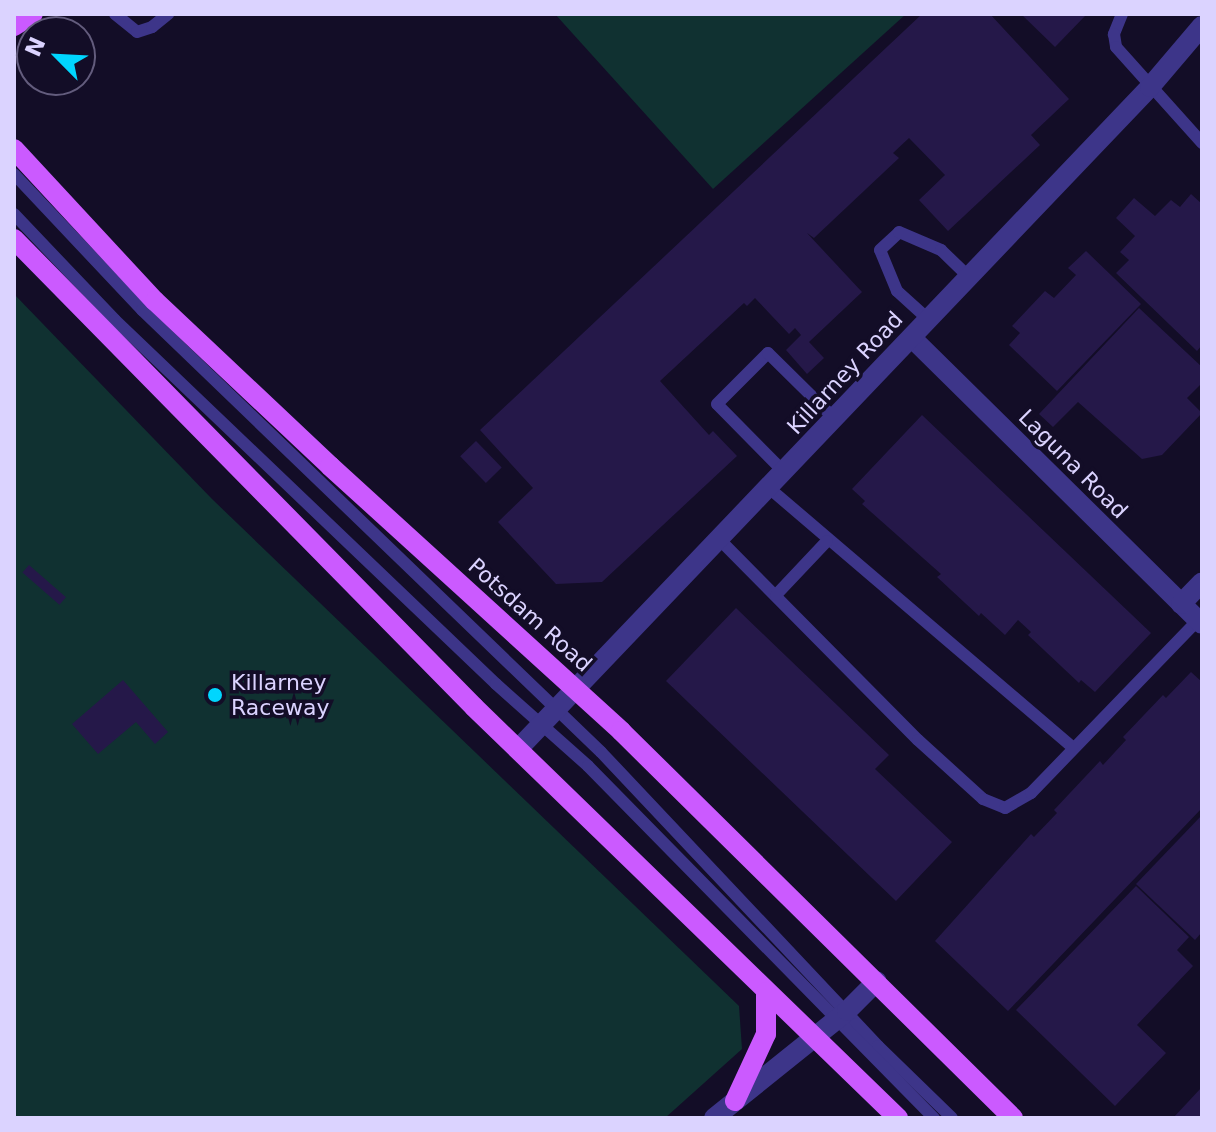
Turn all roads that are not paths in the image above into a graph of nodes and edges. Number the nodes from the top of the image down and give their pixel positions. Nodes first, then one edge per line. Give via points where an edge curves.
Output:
1 (33, 14) edge
2 (115, 14) edge
3 (168, 14) edge
4 (1122, 14) edge
5 (14, 26) edge
6 (1202, 26) edge
7 (1150, 87) junction
8 (1202, 143) edge
9 (14, 149) edge
10 (14, 174) edge
11 (14, 214) edge
12 (14, 239) edge
13 (969, 277) junction
14 (929, 320) junction
15 (912, 338) junction
16 (835, 419) junction
17 (784, 472) junction
18 (769, 488) junction
19 (720, 540) junction
20 (827, 541) junction
21 (1202, 582) edge
22 (776, 595) junction
23 (1181, 604) junction
24 (1200, 622) edge
25 (576, 689) junction
26 (557, 710) junction
27 (541, 726) junction
28 (519, 748) junction
29 (1073, 748) junction
30 (877, 981) junction
31 (766, 992) junction
32 (841, 1015) junction
33 (813, 1037) junction
34 (735, 1101) junction
35 (714, 1118) edge
36 (898, 1118) edge
37 (934, 1118) edge
38 (952, 1118) edge
39 (1013, 1118) edge

1 - 5 main road
2 - 3 lane via 131,29 144,32
4 - 7 lane via 1114,34 1116,47
6 - 7 street, Killarney Road
7 - 8 lane
7 - 13 street, Killarney Road
9 - 25 main road, Potsdam Road via 166,311
10 - 26 lane via 142,310
11 - 27 lane via 115,320
12 - 28 main road
13 - 14 street, Killarney Road
13 - 14 lane via 941,250 899,232 880,250 897,291
14 - 15 street, Killarney Road
15 - 16 street, Killarney Road
15 - 23 street, Laguna Road
16 - 17 street, Killarney Road
16 - 17 lane via 768,353 717,404
17 - 18 street, Killarney Road
18 - 19 street, Killarney Road
18 - 20 lane
19 - 22 lane
19 - 25 street, Killarney Road
20 - 22 lane
20 - 29 lane
21 - 23 street
22 - 29 lane via 918,740 995,806 1014,806
23 - 24 street, Laguna Road
24 - 29 lane
25 - 26 street, Killarney Road
25 - 30 main road, Potsdam Road
26 - 27 street, Killarney Road
26 - 32 lane
27 - 28 street, Killarney Road
27 - 32 lane
28 - 31 main road
30 - 32 street
30 - 39 main road, Potsdam Road
31 - 33 main road
31 - 34 main road via 766,1034
32 - 33 street
32 - 37 lane
32 - 38 lane
33 - 34 street
33 - 36 main road
34 - 35 street

